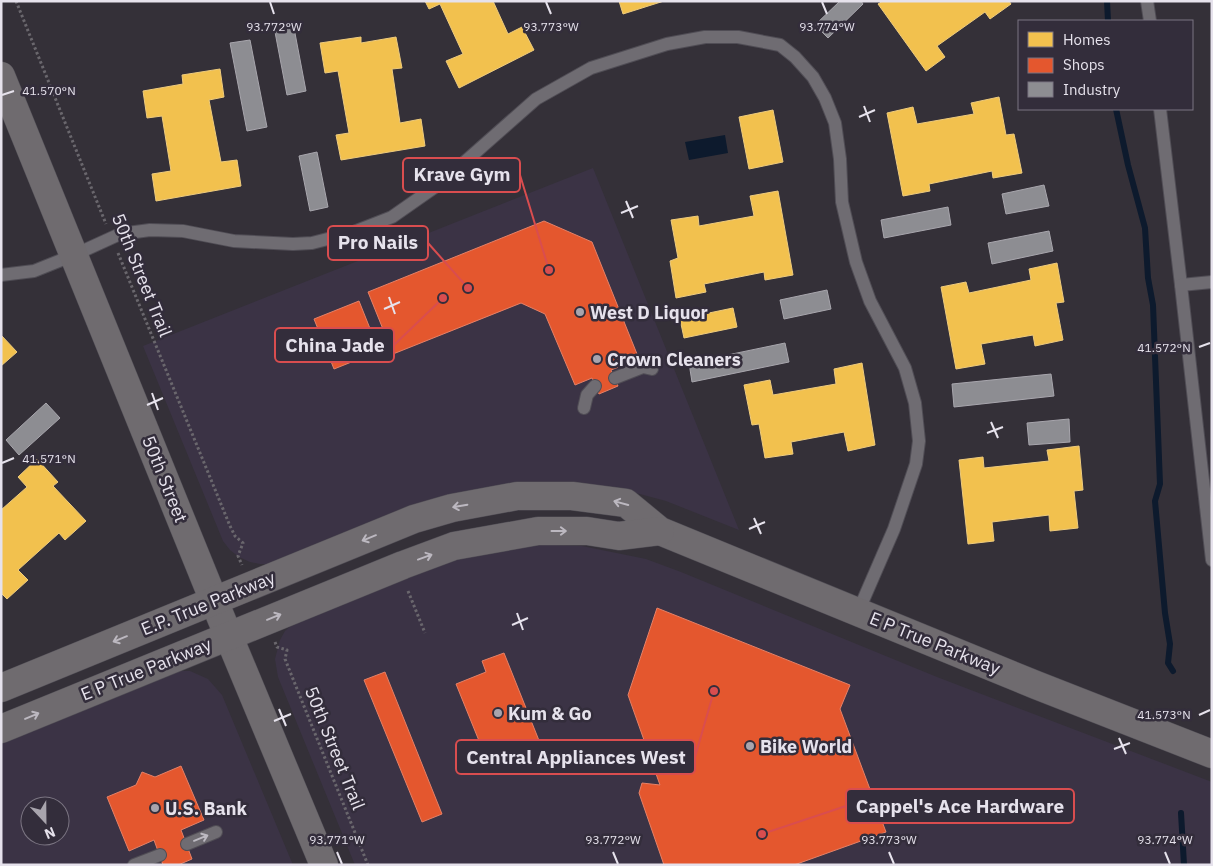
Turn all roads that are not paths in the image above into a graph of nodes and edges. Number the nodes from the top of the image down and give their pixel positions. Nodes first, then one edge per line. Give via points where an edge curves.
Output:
1 (1147, 1) edge
2 (1150, 20) edge
3 (4, 84) edge
4 (1160, 110) edge
5 (74, 255) junction
6 (1, 275) edge
7 (1212, 282) edge
8 (1181, 285) junction
9 (652, 370) dead end
10 (615, 378) dead end
11 (595, 386) dead end
12 (584, 408) dead end
13 (1207, 484) edge
14 (414, 520) joint
15 (660, 531) junction
16 (1212, 560) edge
17 (214, 601) junction
18 (858, 612) junction
19 (229, 636) junction
20 (1, 688) edge
21 (1, 728) edge
22 (1212, 754) edge
23 (216, 832) dead end
24 (186, 844) dead end
25 (160, 855) dead end
26 (134, 865) edge
27 (324, 865) edge

1 - 2 lane
3 - 5 main road, 50th Street
4 - 8 lane
5 - 6 lane via 28,273
5 - 17 main road, 50th Street
5 - 18 lane via 120,234 150,230 183,230 234,241 293,244 312,243 351,233 392,217 442,182 536,99 591,68 666,44 706,37 738,37 780,45 812,77 835,123 842,202 856,262 870,301 905,368 916,403 919,441 916,464 894,529
7 - 8 lane
8 - 13 lane
9 - 10 lane via 643,367
11 - 12 lane via 587,395
13 - 16 lane
15 -> 14 main road, E P True Parkway via 626,503 572,496 517,496 452,508
14 -> 17 main road, E.P. True Parkway
15 - 18 main road, E P True Parkway
19 -> 15 main road, E P True Parkway via 454,546 538,531 587,531 619,536
17 - 19 main road, 50th Street
17 -> 20 main road, E.P. True Parkway
18 - 22 main road, E P True Parkway
21 -> 19 main road, E P True Parkway
19 - 27 main road, 50th Street
24 -> 23 lane
25 - 26 lane

